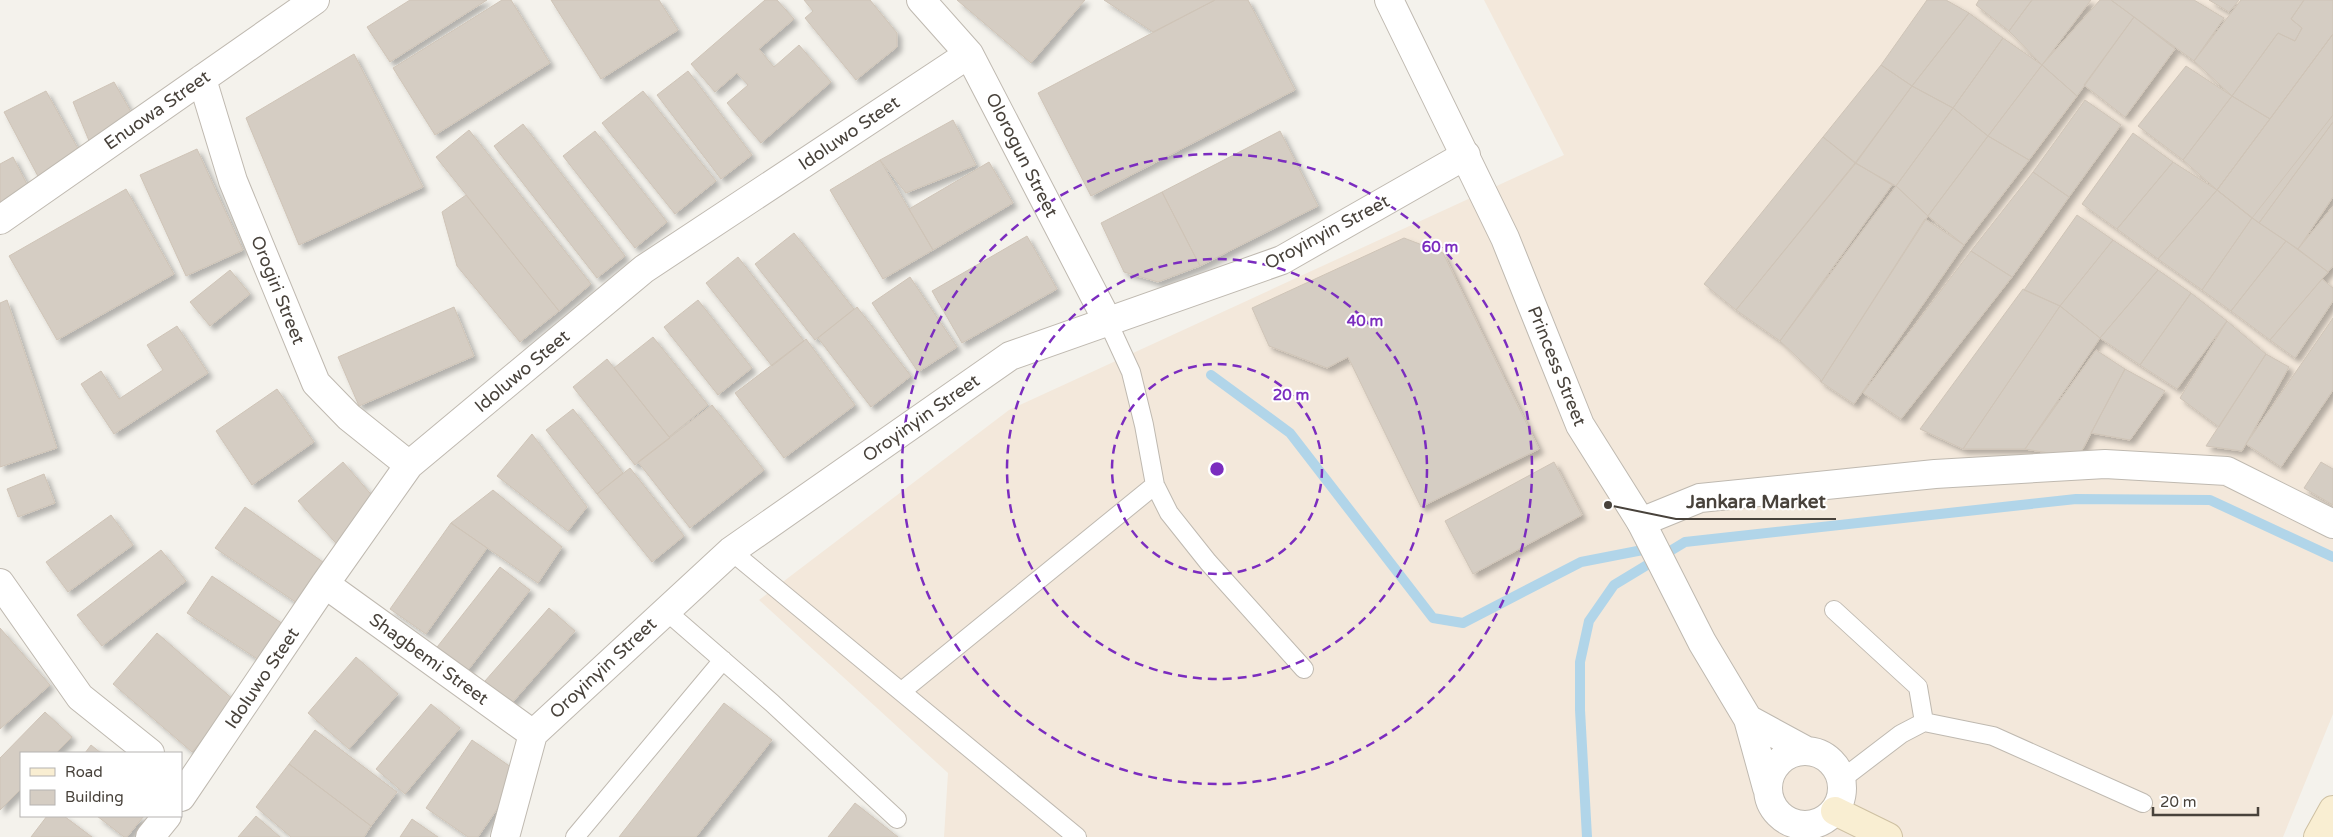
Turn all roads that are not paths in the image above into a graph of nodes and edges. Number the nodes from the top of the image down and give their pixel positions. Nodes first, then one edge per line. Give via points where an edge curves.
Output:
1 (315, 0) edge
2 (921, 0) edge
3 (1389, 0) edge
4 (969, 54) junction
5 (202, 79) junction
6 (1466, 155) junction
7 (0, 220) edge
8 (1108, 320) junction
9 (409, 465) junction
10 (1155, 485) junction
11 (1641, 522) junction
12 (2333, 524) edge
13 (731, 550) junction
14 (0, 583) edge
15 (325, 584) junction
16 (665, 610) junction
17 (1834, 610) dead end
18 (723, 660) junction
19 (1304, 670) dead end
20 (902, 691) junction
21 (1748, 719) junction
22 (1924, 722) junction
23 (533, 734) junction
24 (1806, 750) junction
25 (149, 752) edge
26 (1842, 779) junction
27 (184, 787) edge
28 (1767, 788) junction
29 (2142, 803) dead end
30 (2333, 810) edge
31 (1835, 811) junction
32 (166, 817) edge
33 (898, 819) dead end
34 (1806, 832) edge
35 (150, 837) edge
36 (504, 837) edge
37 (575, 837) edge
38 (1077, 837) edge
39 (1888, 837) edge
40 (2318, 837) edge

1 - 5 street, Enuowa Street
2 - 4 street, Olorogun Street
3 - 6 street, Princess Street
4 - 8 street, Olorogun Street
4 - 9 street, Idoluwo Steet via 644,269
5 - 7 street, Enuowa Street
5 - 9 street, Orogiri Street via 233,181 316,383 349,417
6 - 8 street, Oroyinyin Street via 1282,260
6 - 11 street, Princess Street via 1505,238 1580,425
8 - 10 lane via 1131,372
8 - 13 street, Oroyinyin Street via 1010,356
9 - 15 street, Idoluwo Steet
10 - 19 lane via 1169,513 1208,562
10 - 20 lane
11 - 12 street via 1700,498 1934,474 2105,464 2227,471
11 - 21 street, Princess Street via 1702,642
13 - 16 street, Oroyinyin Street
13 - 20 lane
14 - 25 street via 80,697
15 - 23 street, Shagbemi Street
15 - 27 street, Idoluwo Steet
16 - 18 lane
16 - 23 street, Oroyinyin Street
17 - 22 lane via 1918,687
18 - 33 lane
18 - 37 lane
20 - 38 lane
21 - 24 street
21 - 28 street, Princess Street
22 - 26 lane via 1901,734
22 - 29 lane via 1993,736
23 - 36 street
24 - 26 street via 1822,754 1834,764
24 - 28 street via 1787,755 1772,769
26 - 31 street via 1842,796
28 - 34 street via 1772,807 1784,820
30 - 40 main road
31 - 34 street
31 - 39 main road
32 - 35 street

